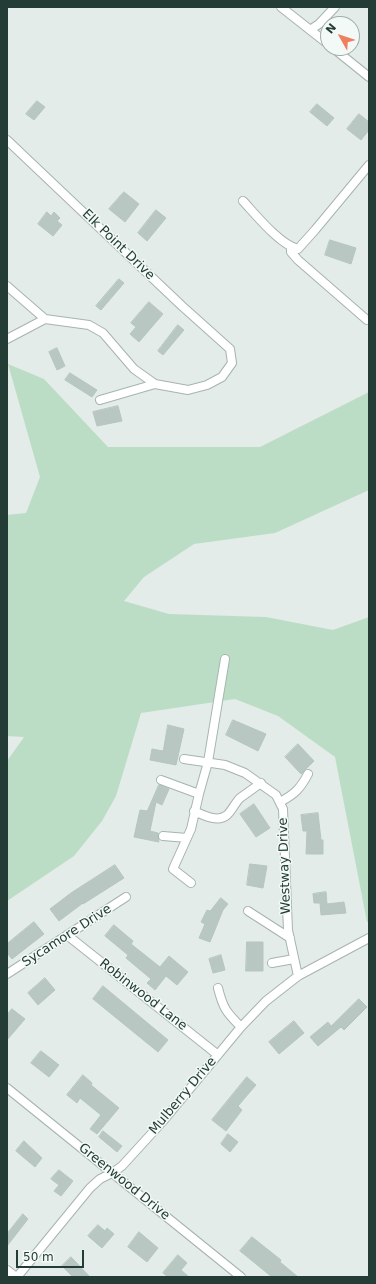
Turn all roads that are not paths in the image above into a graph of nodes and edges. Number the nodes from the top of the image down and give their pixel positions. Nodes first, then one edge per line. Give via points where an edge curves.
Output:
1 (281, 7) edge
2 (335, 7) edge
3 (310, 30) junction
4 (320, 38) edge
5 (343, 56) edge
6 (369, 77) edge
7 (7, 140) edge
8 (369, 165) edge
9 (243, 201) dead end
10 (291, 247) junction
11 (7, 286) edge
12 (44, 319) junction
13 (367, 320) dead end
14 (7, 339) edge
15 (155, 384) junction
16 (100, 400) dead end
17 (225, 659) dead end
18 (184, 759) dead end
19 (208, 762) junction
20 (308, 774) dead end
21 (161, 780) dead end
22 (261, 783) junction
23 (199, 794) junction
24 (280, 802) junction
25 (194, 812) junction
26 (163, 836) dead end
27 (187, 838) junction
28 (191, 883) dead end
29 (126, 897) dead end
30 (248, 911) dead end
31 (68, 936) junction
32 (290, 938) junction
33 (369, 938) edge
34 (294, 959) junction
35 (272, 963) dead end
36 (7, 974) edge
37 (298, 976) junction
38 (218, 988) dead end
39 (241, 1027) junction
40 (218, 1055) junction
41 (7, 1088) edge
42 (112, 1173) junction
43 (7, 1270) edge
44 (16, 1277) edge
45 (241, 1277) edge

1 - 3 street
2 - 3 street
3 - 4 street
5 - 6 street
7 - 15 street, Elk Point Drive via 230,349 232,363 222,376 207,385 188,390
8 - 10 street via 298,249
9 - 10 street
10 - 13 street via 291,252 298,260
11 - 12 street
12 - 14 street
12 - 15 street via 89,325 103,333 134,369
15 - 16 street
17 - 19 street
18 - 19 street, Westway Drive
19 - 22 street, Westway Drive via 246,773
19 - 23 street
20 - 24 street via 301,787
21 - 23 street
22 - 24 street, Westway Drive via 276,795
22 - 25 street via 240,798 223,818 216,819
23 - 25 street
24 - 32 street, Westway Drive via 283,808
25 - 27 street
26 - 27 street
27 - 28 street via 173,869
29 - 31 street, Sycamore Drive
30 - 32 street
31 - 36 street, Sycamore Drive
31 - 40 street, Robinwood Lane
32 - 34 street, Westway Drive
33 - 37 street, Mulberry Drive
34 - 35 street
34 - 37 street, Westway Drive
37 - 39 street, Mulberry Drive via 266,1001
38 - 39 street via 228,1014
39 - 40 street, Mulberry Drive
40 - 42 street, Mulberry Drive via 163,1121 122,1166
41 - 42 street, Greenwood Drive
42 - 44 street, Mulberry Drive via 90,1188
42 - 45 street, Greenwood Drive
43 - 44 street

